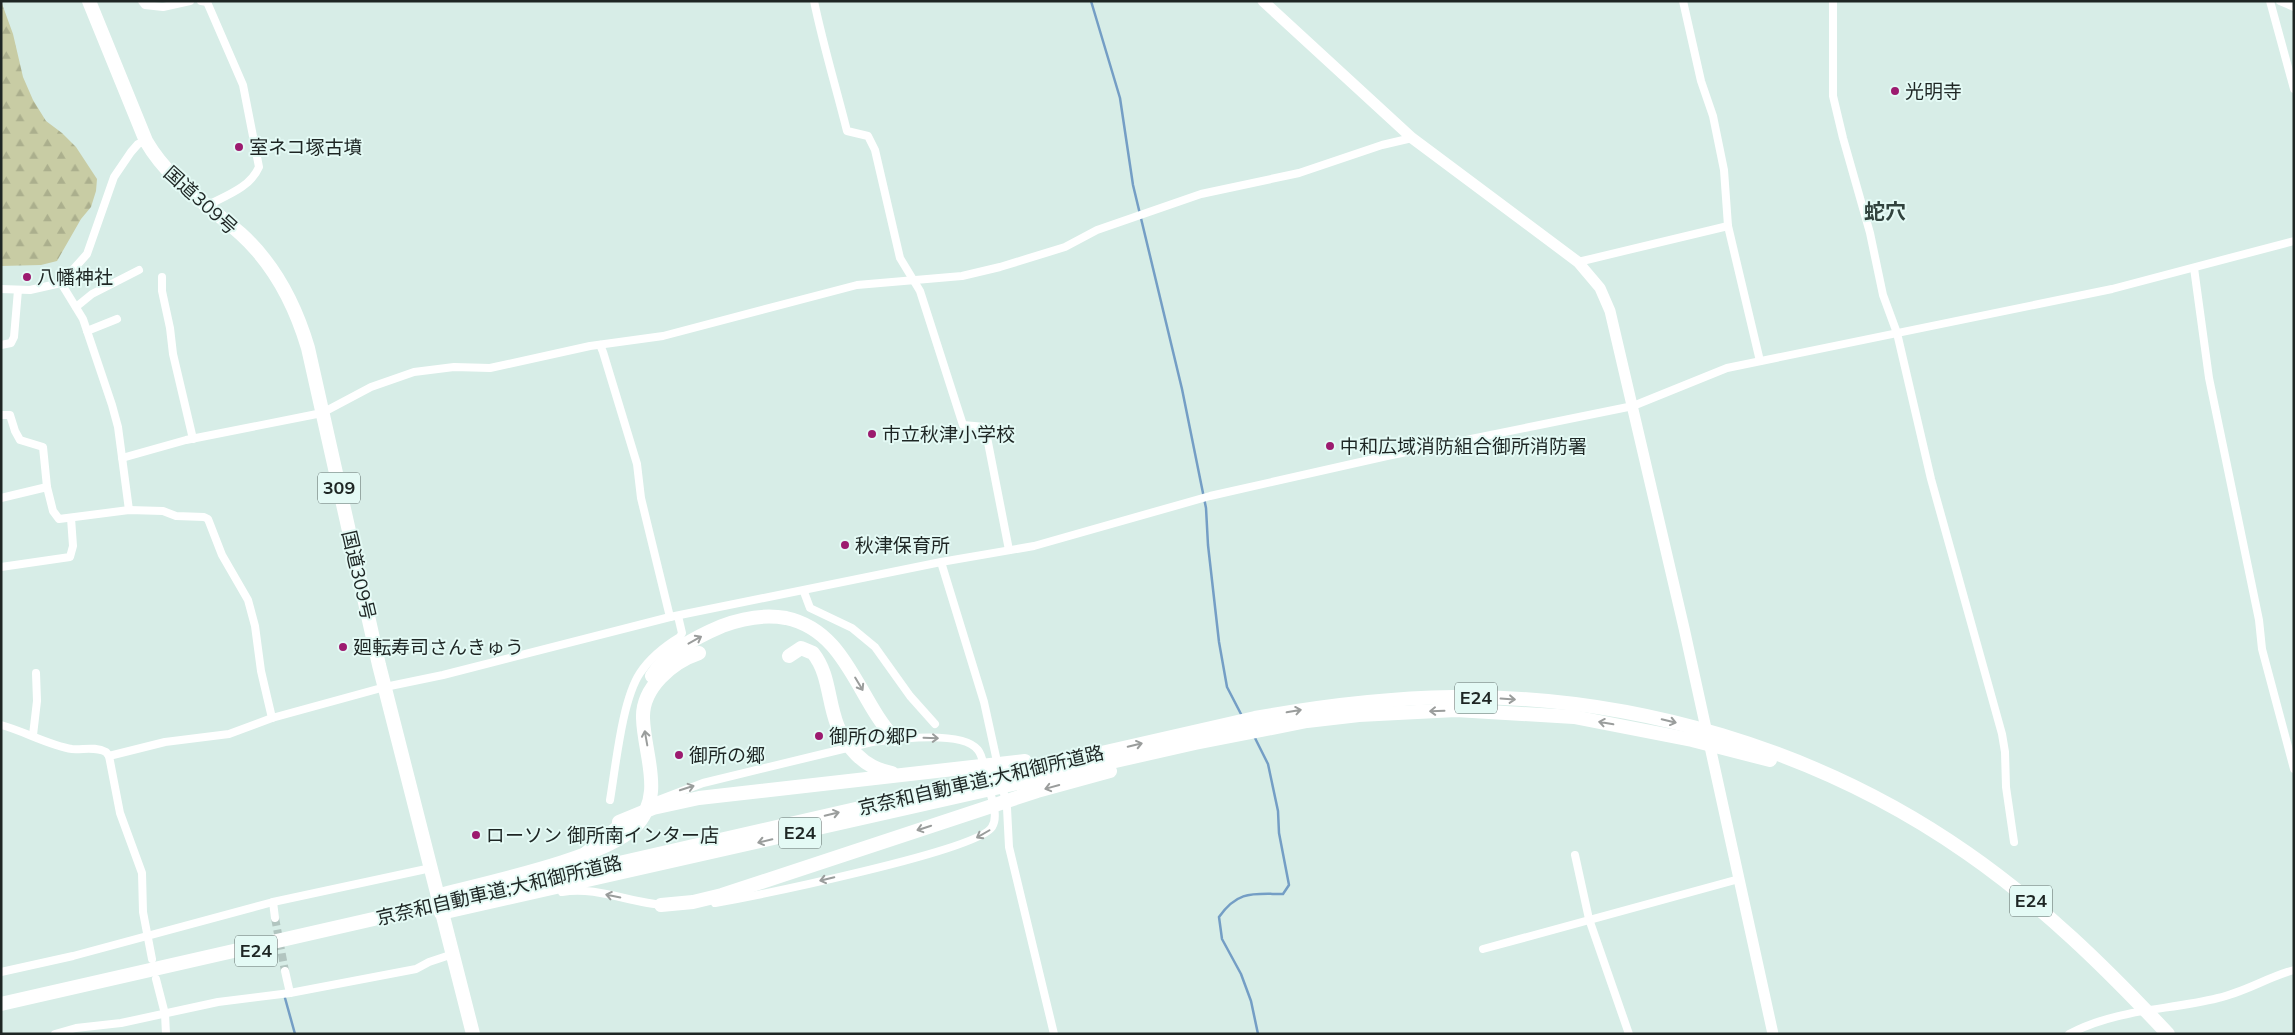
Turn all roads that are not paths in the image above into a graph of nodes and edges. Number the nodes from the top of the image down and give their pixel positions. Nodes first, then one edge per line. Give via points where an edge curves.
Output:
1 (89, 1) edge
2 (142, 1) edge
3 (190, 1) edge
4 (202, 1) edge
5 (814, 1) edge
6 (1263, 1) edge
7 (1683, 1) edge
8 (1833, 1) edge
9 (2270, 1) edge
10 (2280, 1) edge
11 (2294, 7) edge
12 (2294, 89) edge
13 (1412, 138) junction
14 (146, 141) junction
15 (206, 206) junction
16 (1728, 226) junction
17 (2294, 241) edge
18 (1578, 262) junction
19 (2194, 268) junction
20 (139, 270) dead end
21 (162, 277) dead end
22 (913, 280) junction
23 (61, 283) junction
24 (1, 289) edge
25 (18, 290) junction
26 (76, 307) junction
27 (117, 320) dead end
28 (86, 331) junction
29 (1897, 333) junction
30 (1, 345) edge
31 (600, 345) junction
32 (1760, 360) junction
33 (1633, 406) junction
34 (322, 413) junction
35 (1, 415) edge
36 (193, 439) junction
37 (122, 458) junction
38 (47, 487) junction
39 (1, 498) edge
40 (129, 510) junction
41 (71, 518) junction
42 (1009, 550) junction
43 (941, 562) junction
44 (1, 567) edge
45 (804, 592) junction
46 (674, 617) junction
47 (699, 653) dead end
48 (846, 663) junction
49 (36, 673) dead end
50 (385, 687) junction
51 (272, 718) junction
52 (643, 718) junction
53 (935, 724) dead end
54 (1, 726) edge
55 (1268, 729) junction
56 (33, 735) junction
57 (896, 739) junction
58 (109, 756) junction
59 (2294, 769) edge
60 (910, 775) junction
61 (981, 779) junction
62 (1872, 796) junction
63 (610, 800) dead end
64 (619, 822) junction
65 (2014, 842) dead end
66 (584, 850) junction
67 (1575, 855) dead end
68 (431, 868) junction
69 (1739, 879) junction
70 (595, 892) junction
71 (439, 899) junction
72 (273, 902) junction
73 (661, 905) junction
74 (421, 909) junction
75 (275, 918) tunnel mouth
76 (443, 918) junction
77 (1589, 920) junction
78 (147, 936) junction
79 (1483, 949) dead end
80 (453, 954) junction
81 (152, 959) dead end
82 (2294, 970) edge
83 (285, 971) tunnel mouth
84 (1, 972) edge
85 (156, 979) dead end
86 (90, 984) junction
87 (290, 993) junction
88 (1, 1004) edge
89 (165, 1014) junction
90 (55, 1034) edge
91 (166, 1034) edge
92 (473, 1034) edge
93 (1054, 1034) edge
94 (1629, 1034) edge
95 (1773, 1034) edge
96 (2069, 1034) edge
97 (2168, 1034) edge

1 - 14 highway, 国道309号 / 309
2 - 3 street via 145,5 163,8
4 - 15 street via 207,2 243,85 259,167 249,182
5 - 22 street via 847,131 868,136 875,150 900,258
6 - 13 street
7 - 16 street via 1724,170
8 - 29 street via 1833,96 1870,233 1883,295
9 - 12 street
10 - 11 street
13 - 18 street
13 - 22 street via 1299,173 1201,194 1097,230 1064,247 1023,262 962,276
14 - 15 highway, 国道309号 / 309 via 163,167
14 - 23 street via 138,144 114,177 87,254
15 - 34 highway, 国道309号 / 309 via 241,234 279,279 302,330
16 - 18 street
16 - 32 street
17 - 19 street
18 - 33 street via 1600,288 1610,311
19 - 29 street via 2102,291
19 - 59 street via 2209,378 2259,620 2262,649
20 - 26 street via 92,294
21 - 36 street via 173,354
22 - 31 street via 857,285 663,336
22 - 42 street via 920,292 964,425 985,427
23 - 25 street
23 - 26 street
24 - 25 street
25 - 30 street via 14,337 11,343
26 - 28 street
27 - 28 street
28 - 37 street via 112,405
29 - 32 street
29 - 65 street via 1931,479 2002,734
31 - 34 street via 490,368 454,367 414,372 371,387
31 - 46 street via 637,464 641,498
32 - 33 street via 1727,368
33 - 42 street via 1210,496
33 - 69 street
34 - 36 street
34 - 50 highway, 国道309号 / 309
35 - 38 street via 10,415 20,440 43,447
36 - 37 street
37 - 40 street
38 - 39 street
38 - 41 street via 55,515
40 - 41 street
40 - 51 street via 163,511 176,516 208,519 222,555 248,600
41 - 44 street via 73,546 70,557
42 - 43 street
43 - 45 street
43 - 93 street via 984,702 1007,808 1009,847
45 - 46 street
45 - 53 street via 810,608 852,628 875,647 910,696
46 - 50 street
46 - 63 street via 682,633 680,637 651,660 631,691
47 - 52 highway via 659,679 648,696
52 -> 48 highway via 644,695 652,675 666,659 701,636 740,620 772,616 805,624 832,644
48 -> 57 highway via 883,724
48 - 60 highway via 832,651 812,644 798,646 789,656 802,648 816,657 834,718 844,741 858,757 873,768
49 - 56 street
50 - 51 street
50 - 68 highway, 国道309号 / 309
51 - 58 street via 229,734 165,742
74 -> 52 highway via 616,841 634,828 650,798 652,786
54 - 56 street
55 - 61 highway, 京奈和自動車道;大和御所道路 / E24
62 -> 55 highway, 京奈和自動車道;大和御所道路 / E24 via 1738,751 1574,717 1504,712 1410,712 1307,721
55 -> 73 highway via 1037,791 722,895
56 - 58 street via 71,749 103,750
64 -> 57 street via 654,801 696,786 838,750
57 -> 73 street via 947,739 978,749 995,813 993,827 987,833 930,854 751,896 695,905
58 - 78 street via 120,813 142,873
60 - 61 highway
60 - 64 highway via 699,798 653,808
61 -> 62 highway, 京奈和自動車道;大和御所道路 / E24 via 1058,757 1070,759 1304,709 1455,697 1600,707 1693,727 1788,757
61 - 74 highway, 京奈和自動車道;大和御所道路 / E24 via 615,870
62 - 97 highway, 京奈和自動車道;大和御所道路 / E24 via 1966,852 2042,910
64 - 66 street
66 - 70 street via 579,863 580,876
66 - 71 street via 550,871
67 - 77 street
68 - 71 highway, 国道309号 / 309
68 - 72 street
69 - 77 street
69 - 95 street
73 -> 70 street
70 - 76 street via 556,893
71 - 76 highway, 国道309号 / 309
72 - 75 street
72 - 78 street
74 - 86 highway, 京奈和自動車道;大和御所道路 / E24
74 - 86 highway, 京奈和自動車道;大和御所道路 / E24
76 - 80 highway, 国道309号 / 309
77 - 79 street
77 - 94 street
78 - 81 street
78 - 84 street
80 - 87 street via 416,970
80 - 92 highway, 国道309号 / 309
82 - 96 street via 2221,998 2132,1011 2090,1023
83 - 87 street
85 - 89 street
86 - 88 highway, 京奈和自動車道;大和御所道路 / E24
87 - 89 street via 218,1002
89 - 90 street
89 - 91 street

